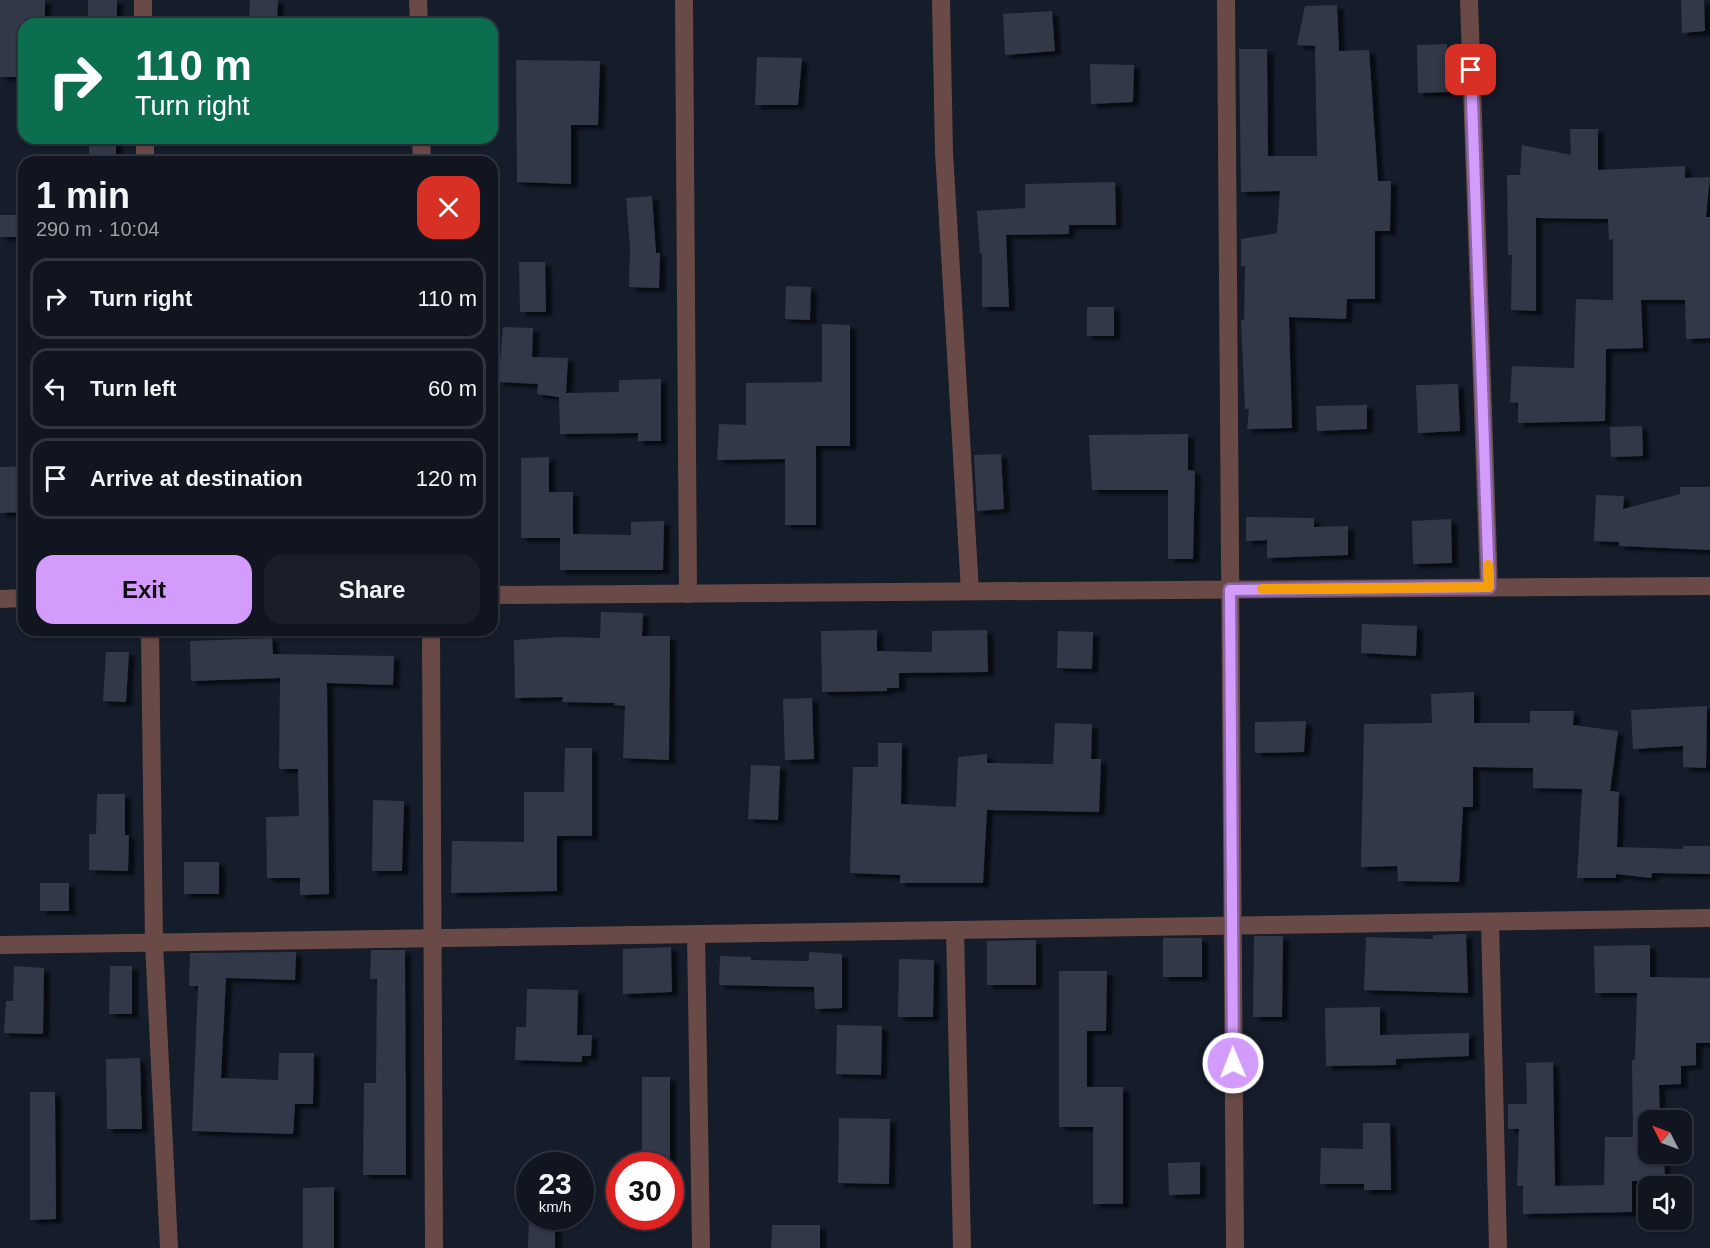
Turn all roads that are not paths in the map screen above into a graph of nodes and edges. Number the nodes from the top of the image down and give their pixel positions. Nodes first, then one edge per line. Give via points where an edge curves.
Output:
1 (143, 0) edge
2 (418, 0) edge
3 (684, 0) edge
4 (941, 0) edge
5 (1226, 0) edge
6 (1469, 0) edge
7 (143, 18) edge
8 (419, 18) edge
9 (1710, 586) edge
10 (1489, 587) junction
11 (1230, 590) junction
12 (970, 591) junction
13 (688, 594) junction
14 (498, 595) edge
15 (0, 598) edge
16 (18, 598) edge
17 (150, 636) edge
18 (431, 636) edge
19 (1710, 918) edge
20 (1490, 922) junction
21 (1232, 926) junction
22 (955, 930) junction
23 (696, 934) junction
24 (433, 938) junction
25 (154, 943) junction
26 (0, 945) edge
27 (169, 1248) edge
28 (434, 1248) edge
29 (701, 1248) edge
30 (962, 1248) edge
31 (1235, 1248) edge
32 (1498, 1248) edge

1 - 7 street
2 - 8 street
3 - 13 street
4 - 12 street via 944,152
5 - 11 street
6 - 10 street
9 - 10 street
10 - 11 street
11 - 12 street
11 - 21 street
12 - 13 street
13 - 14 street
15 - 16 street
17 - 25 street
18 - 24 street
19 - 20 street
20 - 21 street
20 - 32 street
21 - 22 street
21 - 31 street
22 - 23 street
22 - 30 street
23 - 24 street
23 - 29 street
24 - 25 street
24 - 28 street
25 - 26 street
25 - 27 street

